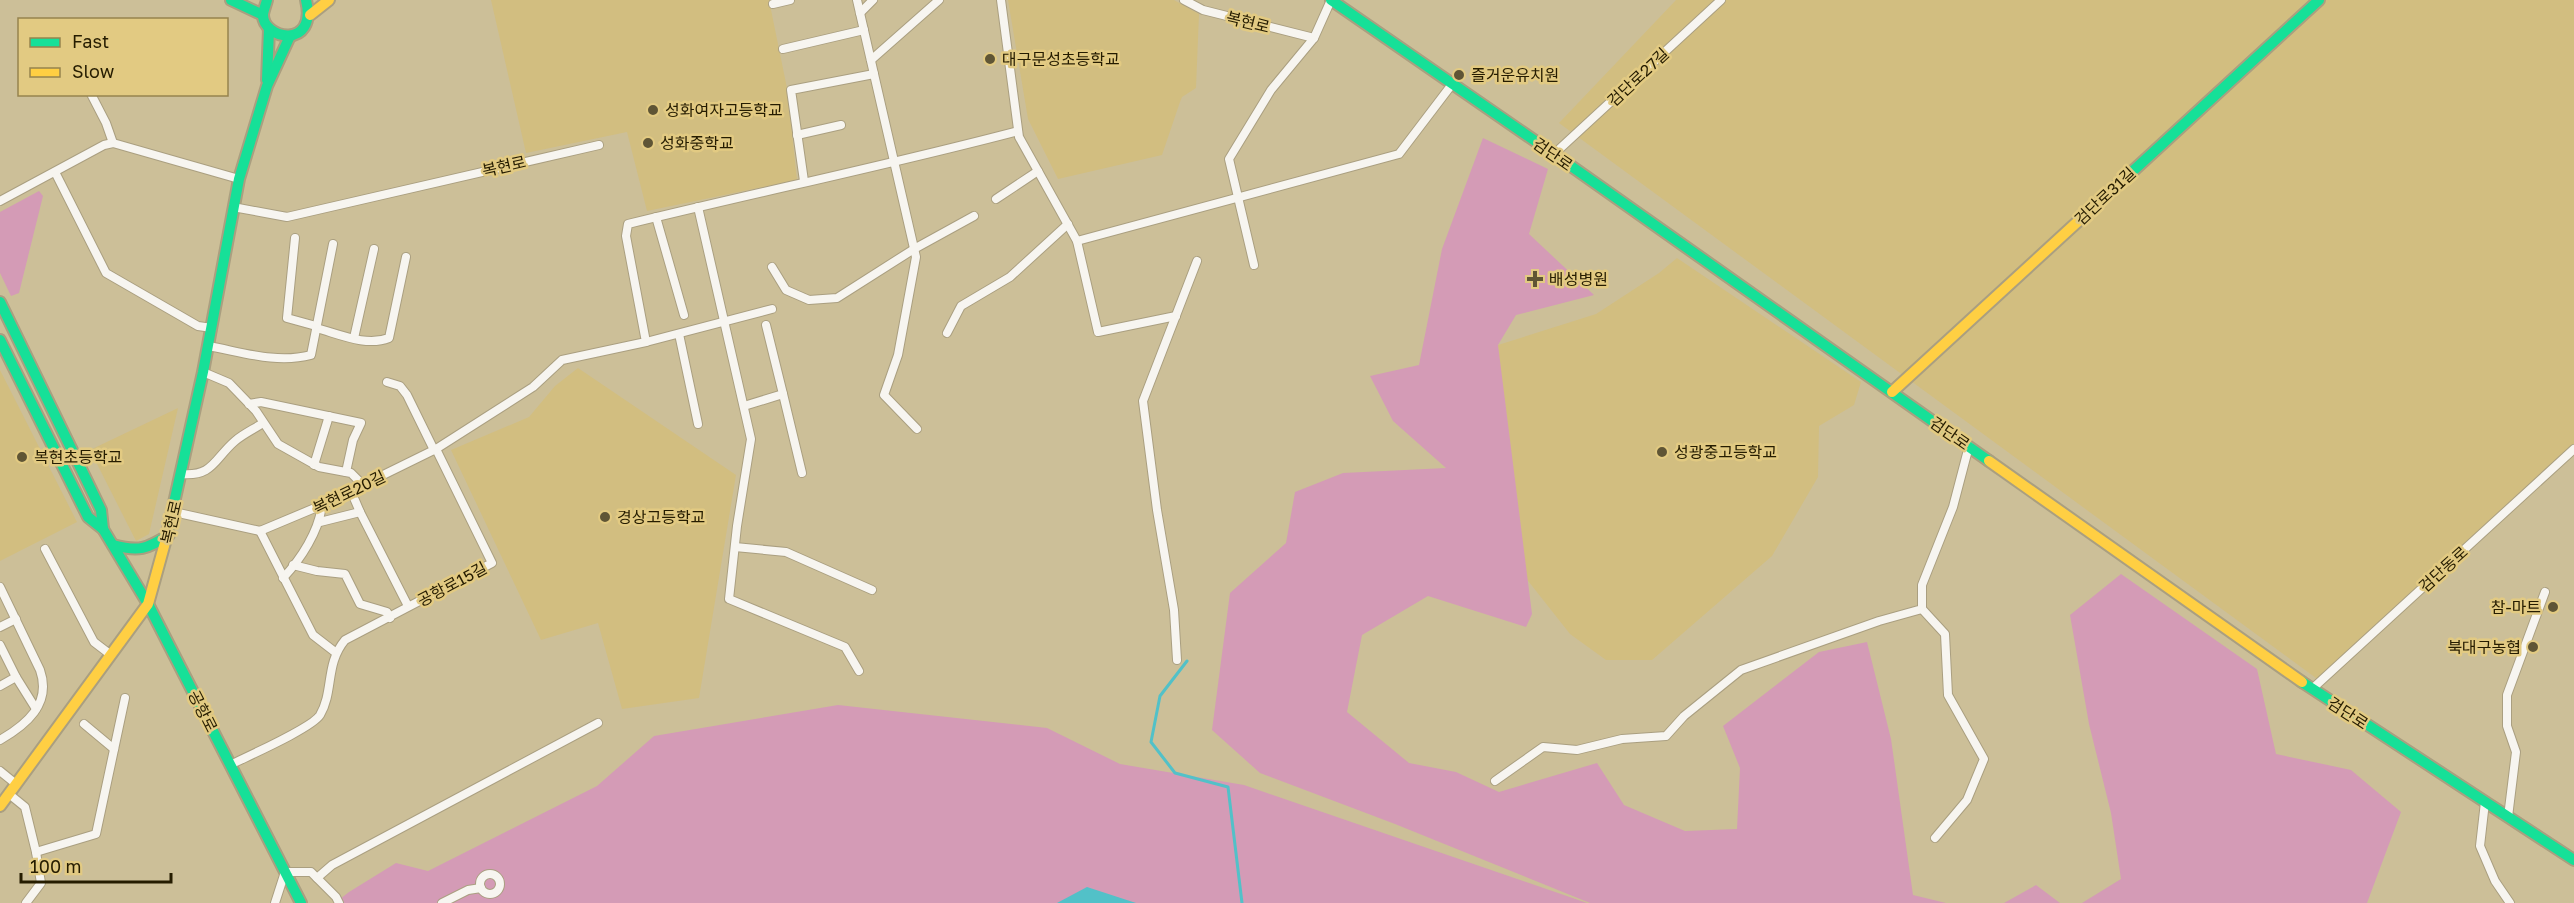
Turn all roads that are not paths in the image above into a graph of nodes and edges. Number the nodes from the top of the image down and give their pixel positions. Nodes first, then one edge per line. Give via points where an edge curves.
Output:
1 (231, 0) edge
2 (267, 0) edge
3 (306, 0) edge
4 (329, 0) edge
5 (790, 0) edge
6 (857, 0) edge
7 (873, 0) edge
8 (939, 0) edge
9 (1000, 0) edge
10 (1184, 0) edge
11 (1331, 0) edge
12 (1721, 0) edge
13 (2319, 0) edge
14 (773, 4) dead end
15 (860, 13) junction
16 (263, 15) junction
17 (310, 15) junction
18 (269, 29) junction
19 (864, 30) junction
20 (290, 36) junction
21 (1314, 38) junction
22 (783, 49) dead end
23 (871, 60) junction
24 (874, 74) junction
25 (1453, 83) junction
26 (267, 86) junction
27 (92, 96) edge
28 (841, 125) dead end
29 (1018, 131) junction
30 (798, 135) junction
31 (113, 143) junction
32 (599, 145) dead end
33 (1554, 154) junction
34 (894, 163) junction
35 (1038, 171) junction
36 (55, 172) junction
37 (239, 179) junction
38 (804, 181) junction
39 (1238, 197) junction
40 (996, 199) dead end
41 (0, 201) edge
42 (233, 207) junction
43 (698, 207) junction
44 (974, 216) dead end
45 (656, 218) junction
46 (1068, 224) junction
47 (295, 238) dead end
48 (1077, 241) junction
49 (333, 244) dead end
50 (374, 249) dead end
51 (914, 249) junction
52 (406, 257) dead end
53 (1197, 261) dead end
54 (1254, 265) dead end
55 (772, 267) dead end
56 (0, 302) edge
57 (772, 309) dead end
58 (684, 315) dead end
59 (1176, 316) junction
60 (724, 322) junction
61 (766, 325) dead end
62 (316, 327) junction
63 (212, 328) junction
64 (947, 333) dead end
65 (679, 334) junction
66 (354, 338) junction
67 (0, 340) edge
68 (646, 342) junction
69 (208, 346) junction
70 (203, 372) junction
71 (387, 382) dead end
72 (1892, 392) junction
73 (783, 394) junction
74 (249, 404) junction
75 (744, 406) junction
76 (329, 416) junction
77 (263, 423) junction
78 (698, 424) dead end
79 (918, 429) dead end
80 (1969, 446) junction
81 (435, 449) junction
82 (2574, 449) edge
83 (314, 465) junction
84 (346, 472) junction
85 (802, 473) dead end
86 (181, 474) junction
87 (363, 485) junction
88 (351, 491) junction
89 (322, 506) junction
90 (174, 512) junction
91 (360, 512) junction
92 (320, 522) junction
93 (103, 529) junction
94 (260, 531) junction
95 (169, 535) junction
96 (113, 545) junction
97 (735, 547) junction
98 (45, 549) dead end
99 (293, 565) junction
100 (284, 580) junction
101 (0, 587) edge
102 (872, 590) dead end
103 (2545, 592) dead end
104 (148, 604) junction
105 (408, 606) junction
106 (1922, 609) junction
107 (390, 618) junction
108 (16, 619) junction
109 (0, 627) edge
110 (0, 645) edge
111 (335, 652) junction
112 (111, 655) junction
113 (1177, 660) dead end
114 (859, 671) dead end
115 (16, 677) junction
116 (0, 686) edge
117 (2312, 689) junction
118 (125, 698) dead end
119 (36, 709) junction
120 (598, 723) dead end
121 (84, 724) dead end
122 (0, 740) edge
123 (114, 749) junction
124 (230, 765) junction
125 (0, 771) edge
126 (1495, 781) dead end
127 (16, 784) junction
128 (9, 794) junction
129 (2485, 802) junction
130 (0, 806) edge
131 (2508, 817) junction
132 (1935, 837) dead end
133 (36, 852) junction
134 (2574, 860) edge
135 (285, 872) junction
136 (317, 878) junction
137 (481, 888) dead end
138 (299, 900) edge
139 (26, 903) edge
140 (275, 903) edge
141 (339, 903) edge
142 (442, 903) edge
143 (2510, 903) edge

1 - 16 main road
2 - 16 main road
3 - 17 main road
4 - 17 main road
5 - 14 street
6 - 15 street
7 - 15 street
8 - 23 street
9 - 29 street
10 - 21 street, 복현로 via 1203,10
11 - 21 street, 검단로
11 - 25 main road, 검단로
12 - 33 street, 검단로27길
13 - 72 main road, 검단로31길
15 - 19 street
16 - 18 main road
17 - 20 main road via 303,29
18 - 20 main road
18 - 26 main road
19 - 22 street
19 - 23 street
20 - 26 main road
21 - 39 street, 검단로 via 1271,90 1229,159
23 - 24 street
24 - 30 street via 791,90
24 - 34 street
25 - 33 main road, 검단로
25 - 39 street via 1399,154
26 - 37 main road, 복현로
27 - 31 street
28 - 30 street
29 - 34 street
29 - 35 street
30 - 38 street
31 - 36 street
31 - 37 street
32 - 42 street, 복현로 via 287,217
33 - 72 main road, 검단로
34 - 38 street
34 - 51 street
35 - 40 street
35 - 46 street
36 - 41 street
36 - 63 street via 106,273 198,326
37 - 42 main road, 복현로
38 - 43 street
39 - 48 street
39 - 54 street, 검단로
42 - 63 main road, 복현로
43 - 45 street
43 - 60 street
44 - 51 street
45 - 58 street
45 - 68 street via 628,224 626,236
46 - 48 street
46 - 64 street via 1010,277 961,306
47 - 62 street via 287,318
48 - 59 street via 1098,332
49 - 62 street
50 - 66 street
51 - 55 street via 837,298 809,300 786,290
51 - 79 street via 916,258 898,355 884,395
52 - 66 street via 389,338 378,342
53 - 59 street
56 - 93 main road, 공항로 via 101,510
57 - 60 street, 복현로20길
59 - 113 street via 1143,401 1174,610
60 - 65 street, 복현로20길
60 - 75 street
61 - 73 street
62 - 66 street
62 - 69 street via 311,355 291,360
63 - 69 main road, 복현로
65 - 68 street, 복현로20길
65 - 78 street
67 - 93 main road, 공항로 via 88,517
68 - 81 street, 복현로20길 via 562,360 533,387
69 - 70 main road, 복현로
70 - 74 street via 229,383
70 - 86 main road, 복현로
71 - 81 street via 400,386 407,395
72 - 80 main road, 검단로
73 - 75 street
73 - 85 street
74 - 76 street via 261,402
74 - 77 street
75 - 97 street via 751,439
76 - 83 street
76 - 84 street via 361,423
77 - 83 street via 278,444
77 - 86 street via 237,439 213,467 196,475
80 - 106 street via 1953,507 1922,585
80 - 117 main road, 검단로
81 - 87 street, 복현로20길
81 - 105 street, 공항로15길 via 492,563
82 - 117 street, 검단동로
83 - 84 street
84 - 87 street
86 - 90 main road, 복현로
87 - 88 street, 복현로20길
88 - 89 street, 복현로20길
88 - 91 street
89 - 92 street
89 - 94 street, 복현로20길
90 - 94 street
90 - 95 main road, 복현로
91 - 92 street
91 - 105 street
92 - 99 street
93 - 96 main road, 공항로
94 - 100 street
95 - 96 main road via 145,549 133,551
95 - 104 main road, 복현로
96 - 104 main road, 공항로
97 - 102 street via 786,552
97 - 114 street via 729,599 845,647
98 - 112 street via 94,642
99 - 100 street
99 - 107 street via 345,574 360,604 387,612
100 - 111 street via 313,635
101 - 108 street
103 - 131 street via 2507,695 2507,726 2516,752
104 - 112 main road, 복현로
104 - 124 main road, 공항로
105 - 107 street, 공항로15길
106 - 126 street via 1741,670 1684,716 1666,736 1622,739 1577,750 1543,747
106 - 132 street via 1945,634 1948,695 1984,759 1968,800
107 - 111 street, 공항로15길 via 345,640
108 - 109 street
108 - 119 street via 42,675 42,696
110 - 115 street
111 - 124 street via 323,709 314,723
112 - 127 main road, 복현로
115 - 116 street
115 - 119 street
117 - 129 main road, 검단로
118 - 123 street
119 - 122 street via 20,729
120 - 136 street via 332,865
121 - 123 street
123 - 133 street via 96,834
124 - 135 main road, 공항로
125 - 127 street
127 - 128 main road, 복현로
128 - 130 main road, 복현로
128 - 133 street via 25,807
129 - 131 main road, 검단로
129 - 143 street via 2480,846
131 - 134 main road, 검단로
133 - 139 street via 41,883
135 - 136 street via 311,872
135 - 138 main road, 공항로
135 - 140 street
136 - 141 street
137 - 142 street

